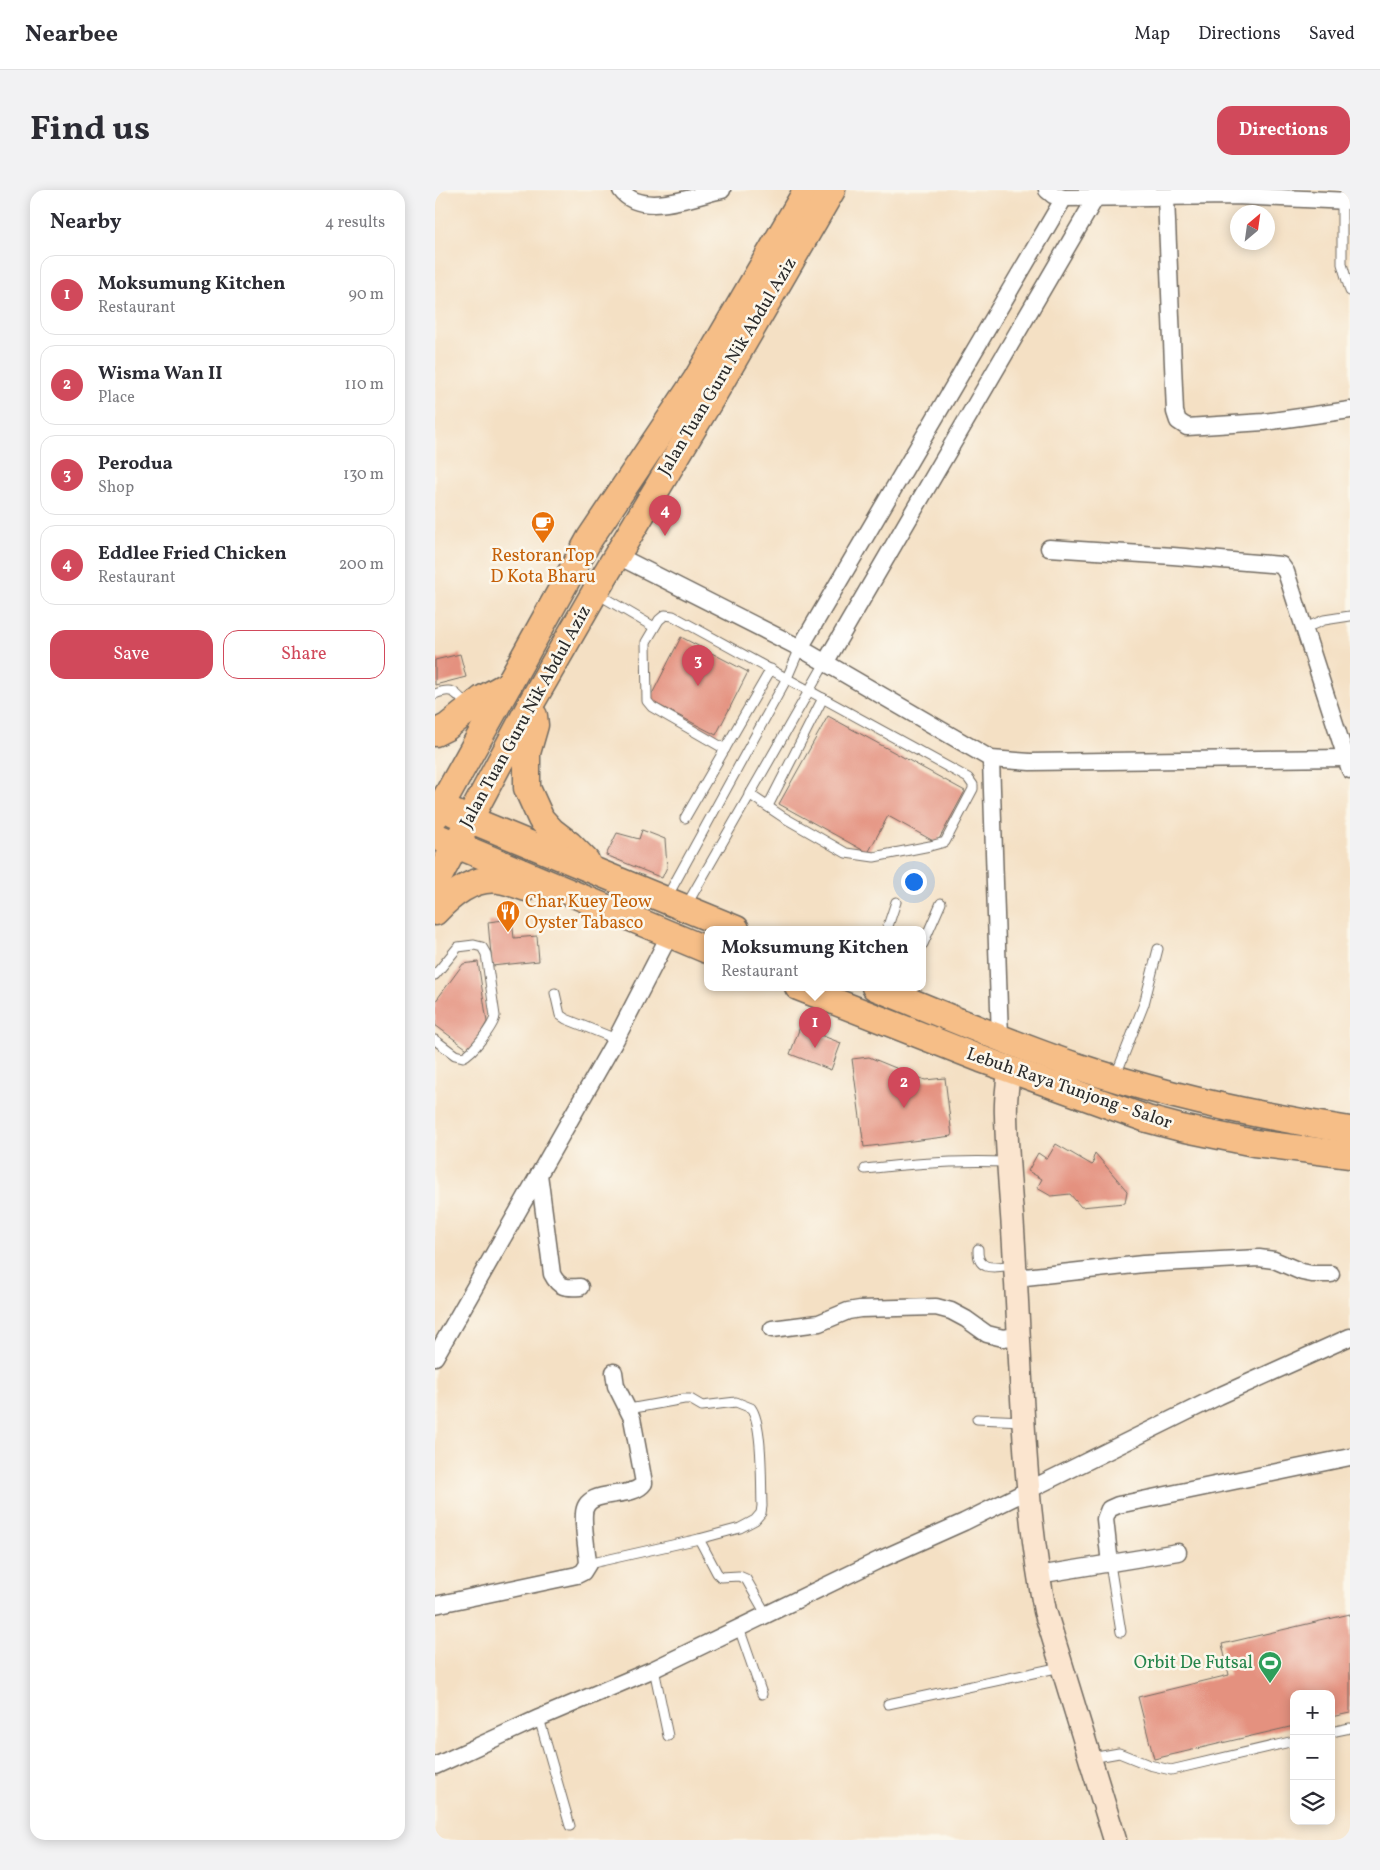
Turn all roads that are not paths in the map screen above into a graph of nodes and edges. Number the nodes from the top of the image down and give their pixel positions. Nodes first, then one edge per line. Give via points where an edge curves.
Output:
1 (621, 190) edge
2 (722, 190) edge
3 (807, 190) edge
4 (832, 190) edge
5 (1047, 190) edge
6 (1298, 194) edge
7 (1064, 198) junction
8 (1166, 198) junction
9 (1095, 199) junction
10 (1346, 201) edge
11 (1350, 292) edge
12 (1350, 410) edge
13 (1049, 548) dead end
14 (617, 556) junction
15 (595, 592) junction
16 (1350, 616) edge
17 (654, 627) junction
18 (1305, 628) junction
19 (800, 648) junction
20 (825, 663) junction
21 (771, 669) junction
22 (787, 678) junction
23 (509, 684) junction
24 (808, 690) junction
25 (435, 694) edge
26 (823, 698) junction
27 (533, 700) junction
28 (470, 710) junction
29 (435, 733) edge
30 (725, 749) junction
31 (991, 759) junction
32 (1348, 764) edge
33 (749, 794) junction
34 (768, 806) junction
35 (437, 810) edge
36 (685, 818) dead end
37 (470, 820) junction
38 (446, 840) edge
39 (597, 872) junction
40 (435, 884) edge
41 (580, 898) junction
42 (896, 902) dead end
43 (941, 903) dead end
44 (675, 904) junction
45 (435, 912) edge
46 (729, 926) edge
47 (888, 926) edge
48 (670, 934) junction
49 (926, 937) edge
50 (704, 949) edge
51 (1158, 949) dead end
52 (435, 975) edge
53 (808, 991) edge
54 (892, 991) edge
55 (555, 993) dead end
56 (1000, 1038) junction
57 (616, 1039) junction
58 (435, 1040) edge
59 (1009, 1069) junction
60 (1115, 1078) junction
61 (1350, 1130) edge
62 (1350, 1155) edge
63 (1008, 1162) junction
64 (865, 1169) dead end
65 (539, 1174) junction
66 (978, 1249) dead end
67 (1015, 1272) junction
68 (1331, 1274) dead end
69 (581, 1287) dead end
70 (772, 1329) dead end
71 (1018, 1336) junction
72 (1350, 1337) edge
73 (435, 1357) edge
74 (614, 1372) dead end
75 (629, 1409) junction
76 (977, 1419) dead end
77 (1024, 1421) junction
78 (1350, 1457) edge
79 (1028, 1491) junction
80 (699, 1540) junction
81 (1178, 1552) dead end
82 (589, 1564) junction
83 (1110, 1564) junction
84 (1038, 1575) junction
85 (435, 1605) edge
86 (766, 1614) junction
87 (739, 1628) junction
88 (1121, 1632) dead end
89 (1062, 1667) junction
90 (654, 1669) junction
91 (762, 1694) dead end
92 (888, 1704) dead end
93 (539, 1718) junction
94 (1350, 1728) edge
95 (1335, 1731) edge
96 (668, 1736) dead end
97 (1290, 1742) edge
98 (1090, 1759) junction
99 (435, 1766) edge
100 (570, 1826) dead end
101 (1115, 1840) edge

1 - 2 street via 634,201 646,205
3 - 23 main road, Jalan Tuan Guru Nik Abdul Aziz via 696,380 590,538
4 - 14 main road, Jalan Tuan Guru Nik Abdul Aziz
5 - 7 street
6 - 8 street
6 - 10 street
7 - 9 street
7 - 19 street
8 - 9 street
8 - 12 street via 1175,412 1178,421 1187,427 1264,422
9 - 20 street
10 - 11 lane via 1342,264
13 - 18 street via 1281,565
14 - 15 main road, Jalan Tuan Guru Nik Abdul Aziz
14 - 19 street
15 - 17 lane
15 - 27 main road, Jalan Tuan Guru Nik Abdul Aziz
16 - 18 lane via 1324,620
17 - 21 lane via 661,617 673,616
17 - 30 lane via 646,645 647,701
18 - 32 street
19 - 20 street
19 - 22 lane
20 - 24 lane
20 - 31 street
21 - 22 lane
21 - 30 lane
22 - 24 lane
22 - 44 lane
23 - 28 main road via 481,699
23 - 35 main road, Jalan Tuan Guru Nik Abdul Aziz
24 - 26 lane
24 - 33 lane
25 - 28 lane via 453,691
26 - 34 lane
26 - 34 lane via 968,778 973,784 972,793 945,842 874,857 846,853 783,818
27 - 37 main road, Jalan Tuan Guru Nik Abdul Aziz
27 - 39 main road via 535,724 527,754 527,788 541,819
28 - 29 main road
30 - 36 lane
31 - 32 street
31 - 56 street
33 - 34 lane
33 - 44 lane
35 - 37 main road
37 - 38 main road, Jalan Tuan Guru Nik Abdul Aziz
37 - 39 main road
38 - 40 main road, Jalan Tuan Guru Nik Abdul Aziz
38 - 41 main road
39 - 44 main road
41 - 45 main road via 490,880 464,888
41 - 48 main road
42 - 47 lane
43 - 49 lane
44 - 46 main road
48 - 50 main road
48 - 57 street
51 - 60 lane via 1143,1004
52 - 58 lane via 458,947 482,947 486,954 495,1016 493,1023 463,1057
53 - 59 main road, Lebuh Raya Tunjong - Salor
54 - 56 main road, Lebuh Raya Tunjong - Salor
55 - 57 lane via 560,1015
56 - 60 main road, Lebuh Raya Tunjong - Salor
57 - 65 street
59 - 62 main road, Lebuh Raya Tunjong - Salor via 1147,1119 1181,1128 1254,1143
59 - 63 main road via 1005,1112
60 - 61 main road, Lebuh Raya Tunjong - Salor via 1221,1106
63 - 64 lane via 980,1160
63 - 67 main road
65 - 69 street via 552,1274 556,1282 566,1288
65 - 73 street
66 - 67 lane via 983,1265
67 - 68 street via 1259,1258 1274,1260 1302,1272
67 - 71 main road
70 - 71 street via 819,1323 860,1309 936,1307 951,1311 987,1334 1003,1338
71 - 77 main road
72 - 79 street via 1219,1396
74 - 75 street via 616,1386
75 - 80 lane via 690,1399 702,1406 737,1402 754,1412 759,1440 761,1514 740,1528
75 - 82 street via 644,1483 636,1490 597,1497 588,1503 584,1512
76 - 77 lane
77 - 79 main road
78 - 83 street via 1109,1509 1105,1518
79 - 84 main road
79 - 86 street
80 - 82 lane
80 - 86 lane via 717,1574 746,1579
81 - 83 street
82 - 85 street via 577,1575
83 - 84 street
83 - 88 lane
84 - 89 main road
86 - 87 street
87 - 90 street
87 - 91 lane
89 - 92 lane
89 - 98 main road
90 - 93 street
90 - 96 lane
93 - 99 street
93 - 100 lane
94 - 95 lane
97 - 98 lane via 1171,1770 1119,1753
98 - 101 main road

